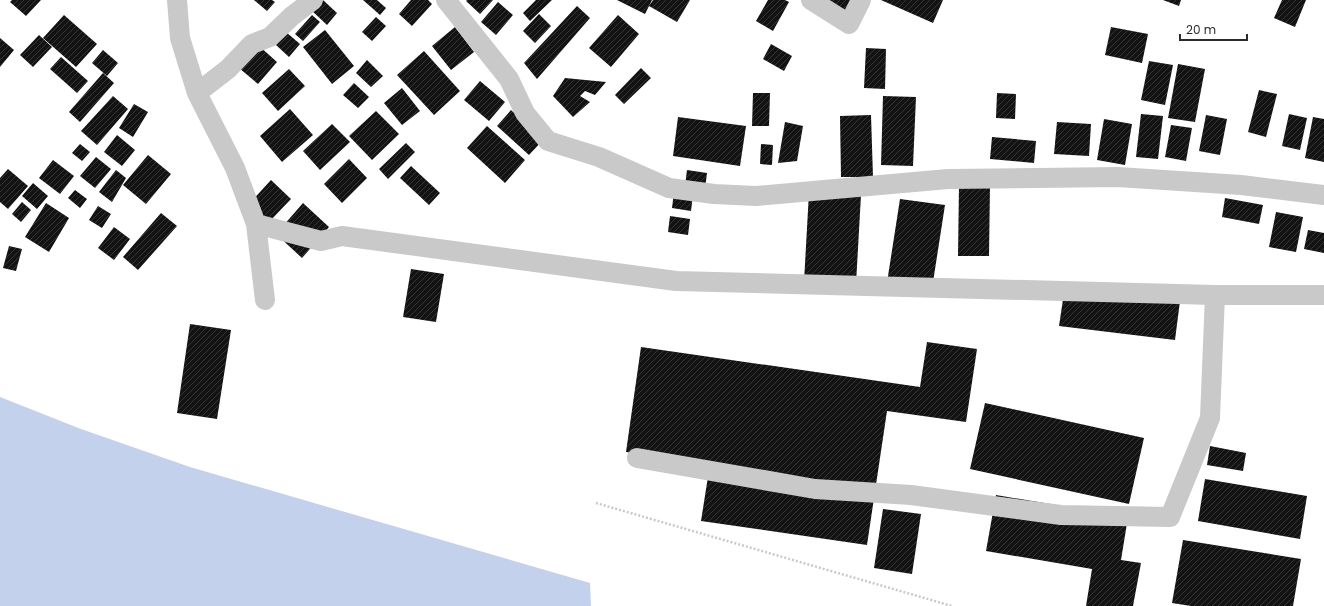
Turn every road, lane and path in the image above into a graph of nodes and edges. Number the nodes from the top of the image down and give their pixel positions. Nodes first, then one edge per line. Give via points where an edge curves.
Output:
1 (177, 0) edge
2 (313, 0) edge
3 (446, 0) edge
4 (811, 0) edge
5 (861, 0) edge
6 (197, 93) junction
7 (1324, 196) edge
8 (256, 224) junction
9 (1215, 295) junction
10 (1324, 295) edge
11 (265, 300) dead end
12 (637, 458) dead end
13 (596, 503) dead end
14 (952, 606) edge

1 - 6 street via 180,38
2 - 6 street via 270,37 252,44 228,69
3 - 7 street via 508,79 525,113 548,141 599,157 669,188 756,196 948,179 1118,177 1241,185
4 - 5 street via 849,24
6 - 8 street via 235,168
8 - 9 street via 321,241 342,236 676,281
8 - 11 street
9 - 10 street
9 - 12 street via 1210,418 1170,517 1062,515 911,495 815,489
13 - 14 path

